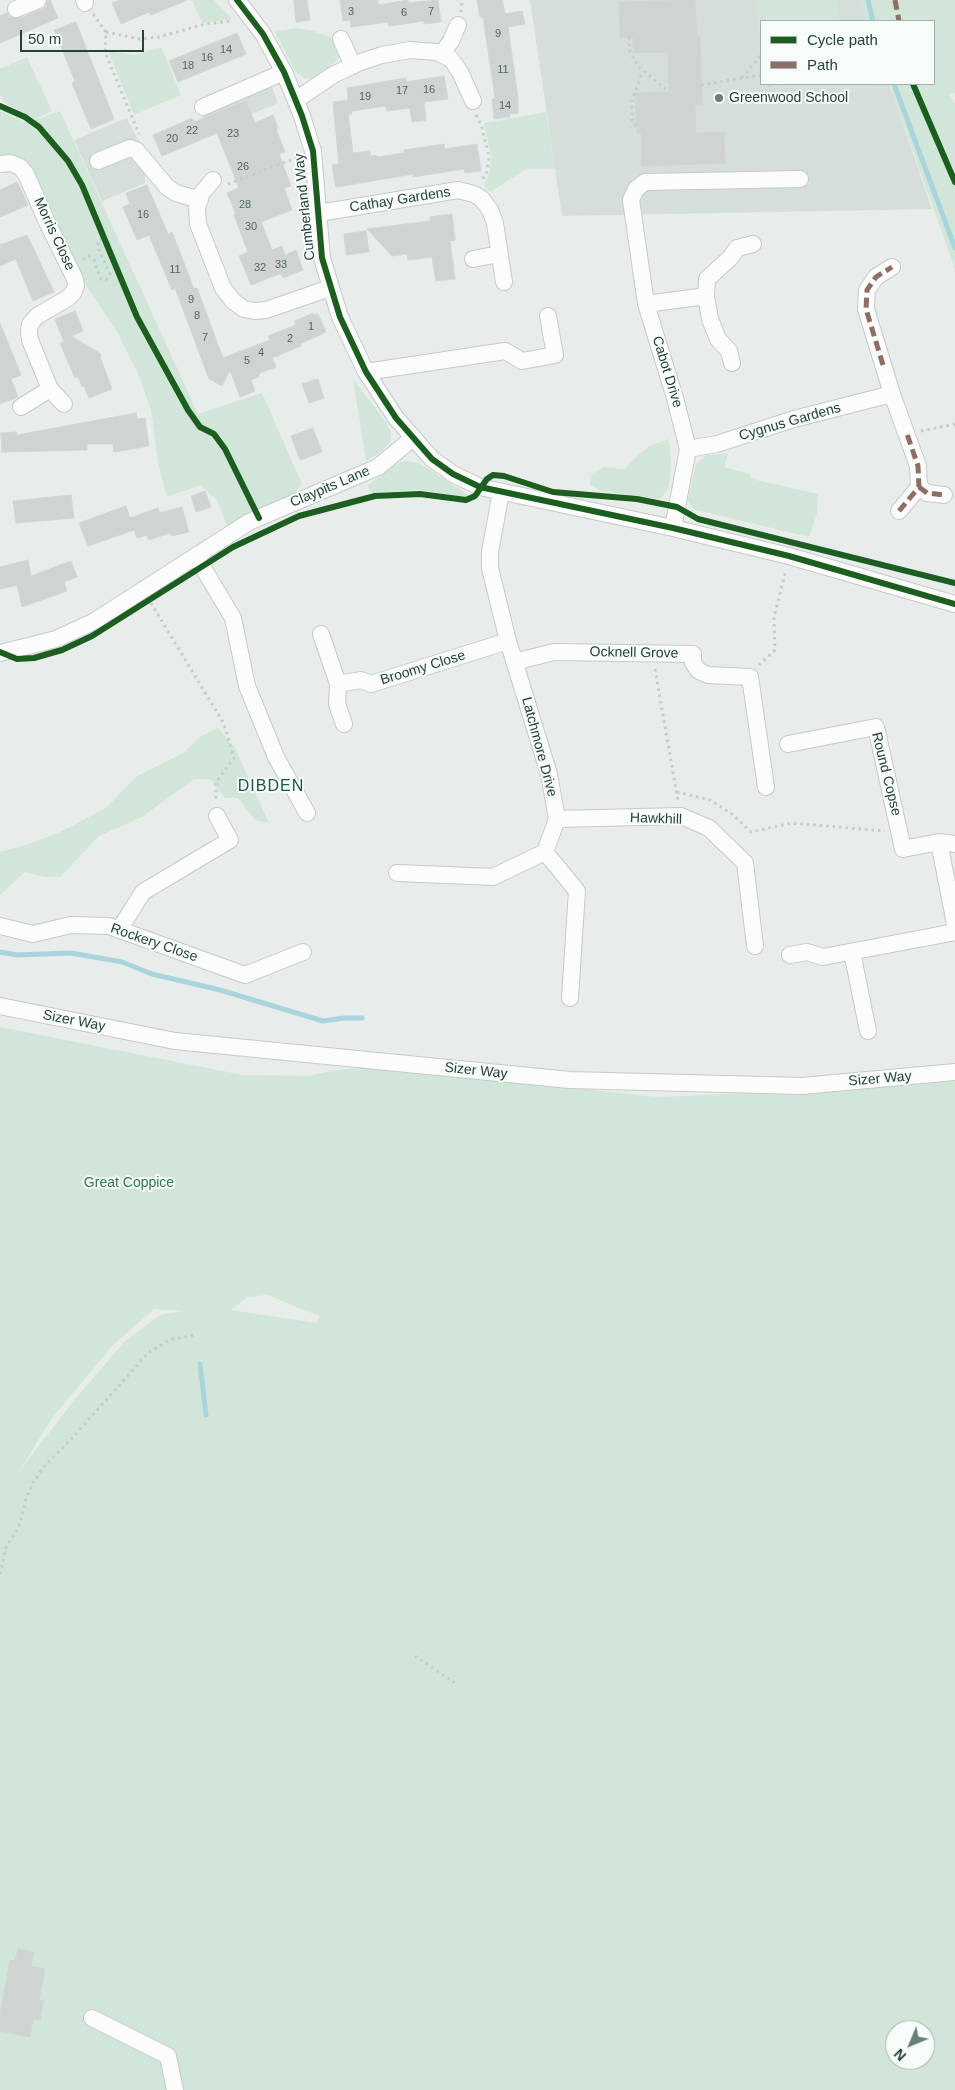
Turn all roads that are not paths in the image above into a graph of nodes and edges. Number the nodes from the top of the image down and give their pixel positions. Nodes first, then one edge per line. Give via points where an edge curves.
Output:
1 (38, 0) edge
2 (236, 0) edge
3 (16, 9) dead end
4 (458, 25) dead end
5 (341, 38) dead end
6 (442, 53) junction
7 (353, 66) junction
8 (284, 72) junction
9 (296, 100) junction
10 (473, 101) road end
11 (203, 107) dead end
12 (98, 161) dead end
13 (0, 164) edge
14 (800, 179) dead end
15 (220, 182) road end
16 (200, 200) junction
17 (319, 213) junction
18 (753, 244) dead end
19 (499, 254) junction
20 (473, 259) dead end
21 (892, 267) dead end
22 (504, 282) dead end
23 (330, 288) junction
24 (706, 296) junction
25 (646, 304) junction
26 (548, 316) dead end
27 (732, 363) dead end
28 (366, 372) junction
29 (50, 389) junction
30 (892, 394) junction
31 (64, 404) dead end
32 (22, 407) dead end
33 (413, 438) junction
34 (688, 449) junction
35 (919, 487) junction
36 (501, 492) junction
37 (944, 495) dead end
38 (899, 511) dead end
39 (673, 528) junction
40 (196, 556) junction
41 (955, 604) edge
42 (321, 634) dead end
43 (508, 641) junction
44 (0, 652) edge
45 (514, 662) junction
46 (338, 684) junction
47 (344, 724) dead end
48 (788, 744) dead end
49 (766, 787) dead end
50 (307, 813) dead end
51 (217, 816) road end
52 (557, 819) junction
53 (947, 843) edge
54 (545, 852) junction
55 (397, 873) dead end
56 (955, 924) edge
57 (0, 926) edge
58 (119, 930) junction
59 (955, 932) edge
60 (755, 946) dead end
61 (303, 952) dead end
62 (852, 952) junction
63 (790, 955) dead end
64 (570, 998) dead end
65 (0, 1006) edge
66 (868, 1031) dead end
67 (955, 1072) edge
68 (92, 2018) dead end
69 (175, 2090) edge

1 - 3 street
2 - 8 street, Cumberland Way via 263,34
4 - 6 street
5 - 7 street
6 - 7 street via 410,50 382,55
6 - 10 street via 460,72
7 - 9 street via 333,75
8 - 9 street, Cumberland Way
8 - 11 street
9 - 17 street, Cumberland Way via 313,151
12 - 16 street via 130,148 136,150 167,186 176,193
13 - 29 street, Morris Close via 12,163 26,174 75,279 73,293 30,324 30,340
14 - 25 street, Cabot Drive via 644,182 631,200
15 - 16 street via 202,192
16 - 23 street via 198,224 223,288 244,309 266,310
17 - 19 street, Cathay Gardens via 458,190 474,194 490,210
17 - 23 street, Cumberland Way via 322,258
18 - 24 street via 737,248 707,279
19 - 20 street
19 - 22 street
21 - 30 street via 876,277 867,290 866,309
23 - 28 street, Cumberland Way
24 - 25 street
24 - 27 street via 710,320 718,339 729,351
25 - 34 street, Cabot Drive via 676,398
26 - 28 street via 554,355 522,361 505,351
28 - 33 street, Cumberland Way
29 - 31 street, Morris Close
29 - 32 street
30 - 34 street, Cygnus Gardens via 794,419 717,444
30 - 35 street via 918,466
33 - 36 street via 454,474 480,487
33 - 40 street, Claypits Lane via 378,467 249,522
34 - 39 street, Cabot Drive
35 - 37 street via 927,493
35 - 38 street
36 - 39 street
36 - 43 street, Latchmore Drive via 490,568
39 - 41 street via 789,556
40 - 44 street, Claypits Lane via 85,625 56,639
40 - 50 street via 233,618 247,686 276,756
42 - 46 street
43 - 45 street, Latchmore Drive
43 - 46 street, Broomy Close via 370,684 361,680
45 - 49 street, Ocknell Grove via 554,652 693,654 693,664 708,675 750,677
45 - 52 street, Latchmore Drive via 549,774
46 - 47 street via 337,704
48 - 53 street, Round Copse via 876,727 903,848
51 - 58 street via 230,840 143,892
52 - 54 street
52 - 60 street, Hawkhill via 681,816 708,828 745,863
53 - 56 street
54 - 55 street via 493,877
54 - 64 street via 577,891
57 - 58 street, Rockery Close via 33,934 71,925 109,926
58 - 61 street, Rockery Close via 245,975
59 - 62 street
62 - 63 street via 823,957 807,952
62 - 66 street
65 - 67 street, Sizer Way via 176,1041 570,1080 802,1086
68 - 69 street via 168,2056

